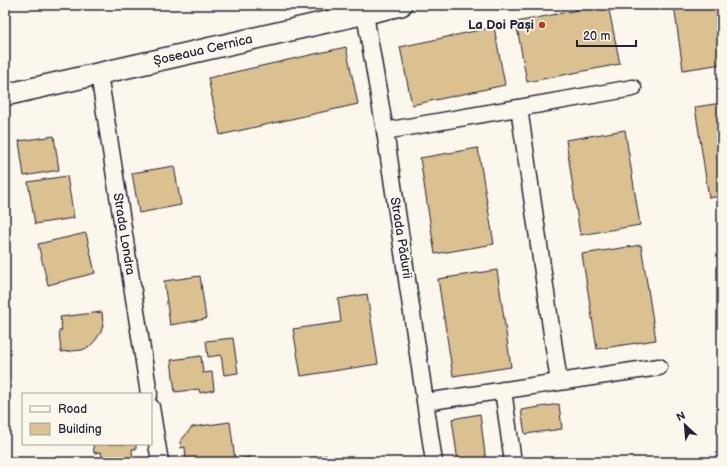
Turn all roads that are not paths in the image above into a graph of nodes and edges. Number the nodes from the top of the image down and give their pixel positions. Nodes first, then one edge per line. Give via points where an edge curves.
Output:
1 (402, 5) edge
2 (373, 10) edge
3 (99, 74) junction
4 (633, 88) dead end
5 (5, 95) edge
6 (519, 108) junction
7 (385, 131) junction
8 (659, 367) dead end
9 (559, 382) junction
10 (503, 390) junction
11 (149, 393) edge
12 (425, 402) junction
13 (152, 413) edge
14 (160, 462) edge
15 (434, 462) edge
16 (513, 462) edge

1 - 2 street, Șoseaua Cernica
2 - 3 street, Șoseaua Cernica
2 - 7 street, Strada Pădurii
3 - 5 street, Șoseaua Cernica
3 - 11 street, Strada Londra
4 - 6 street
6 - 7 street
6 - 9 street
7 - 12 street, Strada Pădurii
8 - 9 street
9 - 10 street
10 - 12 street
10 - 16 street
12 - 15 street, Strada Pădurii
13 - 14 street

